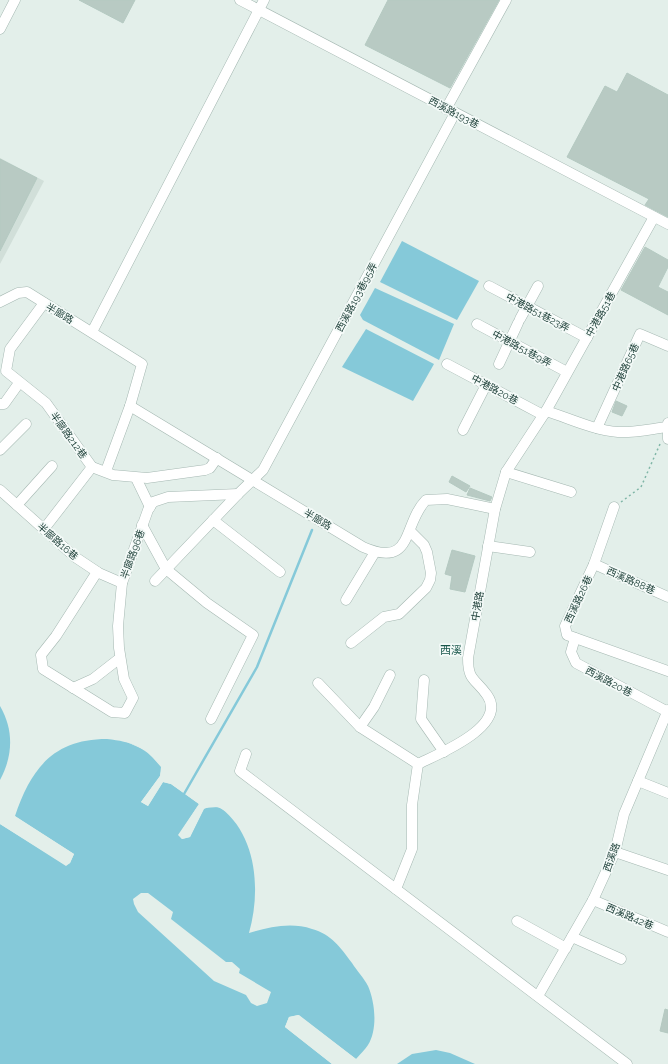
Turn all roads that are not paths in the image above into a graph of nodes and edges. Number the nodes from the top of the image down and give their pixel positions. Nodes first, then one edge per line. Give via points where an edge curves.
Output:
1 (15, 0) edge
2 (240, 0) edge
3 (264, 0) edge
4 (506, 0) edge
5 (259, 10) junction
6 (0, 29) edge
7 (451, 111) junction
8 (654, 217) junction
9 (668, 224) edge
10 (489, 286) dead end
11 (538, 286) dead end
12 (0, 302) edge
13 (44, 303) junction
14 (527, 306) junction
15 (477, 324) dead end
16 (92, 332) junction
17 (587, 338) junction
18 (510, 341) junction
19 (668, 346) edge
20 (447, 364) dead end
21 (499, 364) dead end
22 (568, 372) junction
23 (19, 383) junction
24 (486, 385) junction
25 (0, 404) edge
26 (130, 406) junction
27 (545, 413) junction
28 (26, 424) dead end
29 (668, 425) edge
30 (597, 428) junction
31 (463, 430) dead end
32 (668, 439) edge
33 (0, 450) edge
34 (217, 458) junction
35 (52, 466) dead end
36 (92, 467) junction
37 (106, 471) junction
38 (506, 472) junction
39 (136, 478) junction
40 (254, 479) junction
41 (0, 490) edge
42 (571, 492) dead end
43 (238, 494) junction
44 (17, 505) junction
45 (150, 507) junction
46 (614, 507) road end
47 (495, 508) junction
48 (213, 520) junction
49 (142, 525) junction
50 (44, 529) junction
51 (410, 531) junction
52 (488, 546) junction
53 (375, 552) junction
54 (530, 552) dead end
55 (594, 564) junction
56 (166, 569) junction
57 (97, 572) junction
58 (280, 572) dead end
59 (155, 581) dead end
60 (122, 583) junction
61 (668, 597) edge
62 (346, 600) dead end
63 (575, 638) junction
64 (351, 643) dead end
65 (120, 658) junction
66 (668, 671) edge
67 (390, 675) dead end
68 (424, 680) dead end
69 (318, 683) dead end
70 (73, 688) junction
71 (668, 711) edge
72 (211, 719) dead end
73 (360, 727) junction
74 (444, 752) junction
75 (246, 754) dead end
76 (418, 764) junction
77 (638, 781) junction
78 (668, 793) edge
79 (615, 852) junction
80 (668, 870) edge
81 (396, 889) junction
82 (593, 900) junction
83 (517, 921) dead end
84 (668, 932) edge
85 (572, 937) junction
86 (566, 948) junction
87 (621, 959) dead end
88 (538, 996) junction
89 (626, 1064) edge

1 - 6 street
2 - 5 street, 西溪路193巷
3 - 5 street
4 - 7 street, 西溪路193巷95弄
5 - 7 street, 西溪路193巷
5 - 16 street
7 - 8 street, 西溪路193巷
7 - 40 street, 西溪路193巷95弄 via 263,470
8 - 9 street, 西溪路193巷
8 - 17 street, 中港路51巷
10 - 14 street, 中港路51巷23弄
11 - 14 street
12 - 13 street, 半廍路 via 27,292
13 - 16 street, 半廍路
13 - 23 street, 半廍路212巷 via 10,350 6,371
14 - 17 street, 中港路51巷23弄
14 - 18 street
15 - 18 street, 中港路51巷9弄
16 - 26 street, 半廍路 via 142,364
17 - 22 street, 中港路51巷
18 - 21 street
18 - 22 street, 中港路51巷9弄
19 - 30 street, 中港路65巷 via 640,334
20 - 24 street, 中港路20巷
22 - 27 street, 中港路51巷
23 - 25 street via 4,404
23 - 36 street, 半廍路212巷 via 46,402
24 - 27 street, 中港路20巷
24 - 31 street
26 - 34 street, 半廍路
26 - 37 street, 半廍路
27 - 30 street
27 - 38 street, 中港路
28 - 33 street
29 - 30 street via 640,431 618,432
29 - 32 street
34 - 39 street, 半廍路212巷 via 210,468 205,470
34 - 40 street, 半廍路
35 - 44 street
36 - 37 street, 半廍路212巷
36 - 50 street
37 - 39 street, 半廍路212巷 via 113,475
38 - 42 street
38 - 47 street, 中港路
39 - 45 street
40 - 43 street
40 - 53 street, 半廍路
41 - 44 street, 半廍路16巷
43 - 45 street via 168,497 153,502
43 - 48 street
44 - 50 street, 半廍路16巷
45 - 49 street, 半廍路96巷
46 - 55 street, 西溪路26巷
47 - 51 street, 半廍路 via 447,499 426,500 419,508
47 - 52 street, 中港路
48 - 56 street
48 - 58 street
49 - 56 street
49 - 60 street, 半廍路96巷
50 - 57 street, 半廍路16巷
51 - 53 street, 半廍路 via 402,547 396,552
51 - 64 street via 424,545 427,552 431,573 426,588 399,614 384,617
52 - 54 street
52 - 74 street, 中港路 via 468,658 468,672 487,696 489,717 484,725
53 - 62 street
55 - 61 street, 西溪路88巷
55 - 63 street, 西溪路26巷 via 565,626 568,635
56 - 59 street
56 - 72 street via 207,603 253,635
57 - 60 street, 半廍路16巷
57 - 70 street via 41,655 43,669
60 - 65 street, 半廍路96巷 via 118,626
63 - 66 street, 西溪路26巷
63 - 71 street, 西溪路20巷 via 571,652 576,663
65 - 70 street via 93,679
65 - 70 street, 半廍路96巷 via 124,679 133,698 125,713 112,712
67 - 73 street
68 - 74 street via 421,719
69 - 73 street
71 - 77 street, 西溪路
73 - 76 street
74 - 76 street, 中港路
75 - 81 street via 240,771
76 - 81 street via 412,805 412,849
77 - 78 street
77 - 79 street, 西溪路 via 620,823
79 - 80 street
79 - 82 street, 西溪路
81 - 88 street
82 - 84 street, 西溪路42巷
82 - 85 street, 西溪路
83 - 86 street
85 - 86 street, 西溪路
85 - 87 street
86 - 88 street, 西溪路
88 - 89 street

